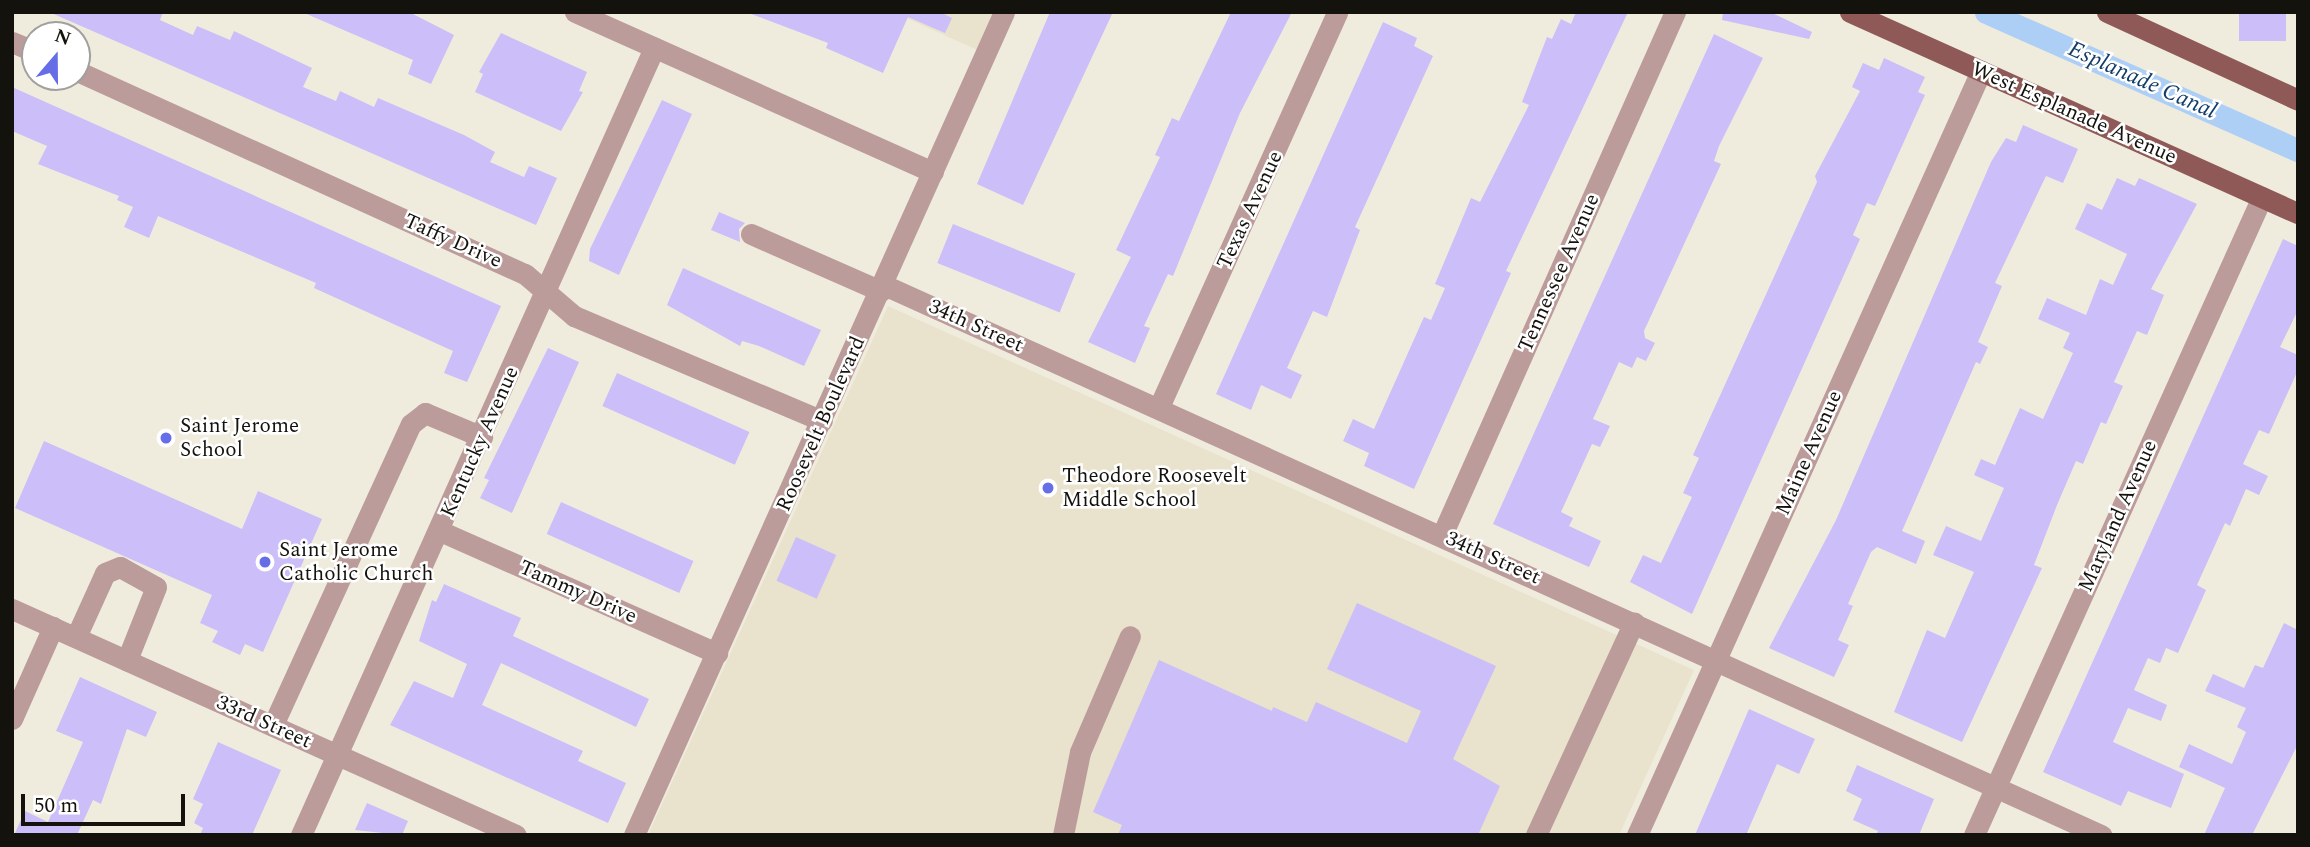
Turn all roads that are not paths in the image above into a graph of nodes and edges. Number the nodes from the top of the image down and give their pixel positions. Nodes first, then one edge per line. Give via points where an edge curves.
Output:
1 (575, 12) edge
2 (1004, 12) edge
3 (1337, 12) edge
4 (1675, 12) edge
5 (1850, 12) edge
6 (2107, 12) edge
7 (654, 48) junction
8 (1981, 71) junction
9 (91, 77) edge
10 (2298, 100) edge
11 (933, 172) junction
12 (2262, 197) junction
13 (2298, 213) edge
14 (751, 234) dead end
15 (883, 288) junction
16 (548, 290) junction
17 (1159, 407) junction
18 (822, 421) junction
19 (482, 437) junction
20 (440, 531) junction
21 (1442, 535) junction
22 (12, 609) edge
23 (1634, 622) junction
24 (52, 627) junction
25 (1130, 636) dead end
26 (76, 637) junction
27 (717, 653) junction
28 (1716, 659) junction
29 (127, 660) junction
30 (12, 719) edge
31 (273, 726) junction
32 (338, 755) junction
33 (1996, 787) junction
34 (301, 835) edge
35 (516, 835) edge
36 (634, 835) edge
37 (1063, 835) edge
38 (1536, 835) edge
39 (1637, 835) edge
40 (1974, 835) edge
41 (2101, 835) edge

1 - 7 street
2 - 11 street, Roosevelt Boulevard
3 - 17 street, Texas Avenue
4 - 21 street, Tennessee Avenue
5 - 8 main road, West Esplanade Avenue
6 - 10 main road
7 - 11 street
7 - 16 street, Kentucky Avenue
8 - 12 main road, West Esplanade Avenue
8 - 28 street, Maine Avenue
9 - 16 street, Taffy Drive via 525,274
11 - 15 street, Roosevelt Boulevard
12 - 13 main road, West Esplanade Avenue
12 - 33 street, Maryland Avenue
14 - 15 street, 34th Street
15 - 17 street, 34th Street
15 - 18 street, Roosevelt Boulevard
16 - 18 street, Taffy Drive via 575,316
16 - 19 street, Kentucky Avenue
17 - 21 street, 34th Street
18 - 27 street, Roosevelt Boulevard
19 - 20 street, Kentucky Avenue
19 - 31 street via 425,413 411,424
20 - 27 street, Tammy Drive
20 - 32 street, Kentucky Avenue
21 - 23 street, 34th Street
22 - 24 street, 33rd Street
23 - 28 street, 34th Street
23 - 38 street
24 - 26 street, 33rd Street
24 - 30 street
25 - 37 street via 1080,752
26 - 29 street, 33rd Street
26 - 29 street via 105,573 120,567 156,587
27 - 36 street, Roosevelt Boulevard
28 - 33 street, 34th Street
28 - 39 street, Maine Avenue
29 - 31 street, 33rd Street
31 - 32 street, 33rd Street
32 - 34 street, Kentucky Avenue
32 - 35 street, 33rd Street
33 - 40 street, Maryland Avenue
33 - 41 street, 34th Street

